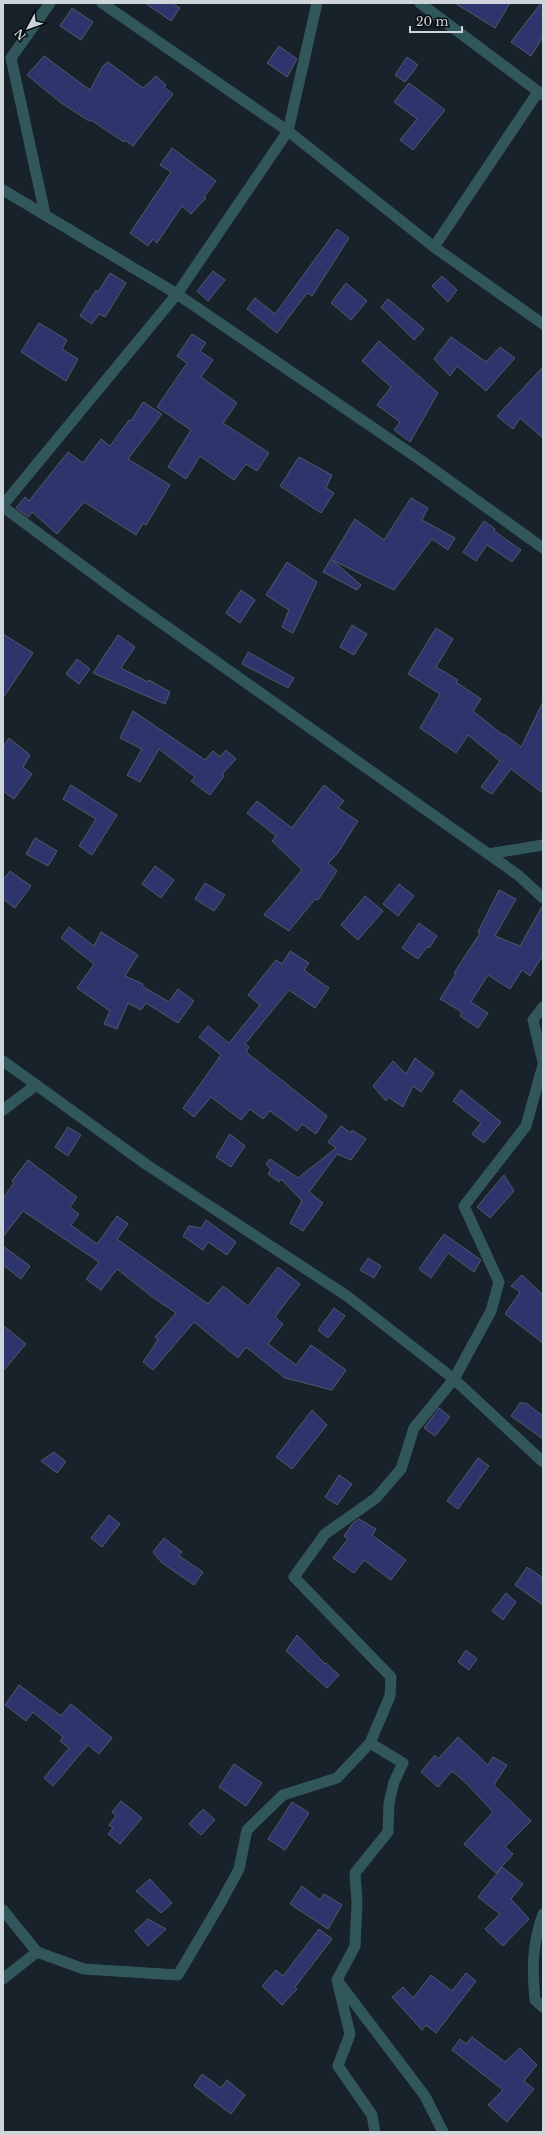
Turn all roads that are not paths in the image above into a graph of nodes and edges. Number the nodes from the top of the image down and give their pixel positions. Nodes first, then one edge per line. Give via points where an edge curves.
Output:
1 (50, 3) edge
2 (102, 3) edge
3 (317, 3) edge
4 (420, 3) edge
5 (541, 93) edge
6 (288, 131) junction
7 (3, 190) edge
8 (45, 214) junction
9 (434, 247) junction
10 (177, 294) junction
11 (543, 324) edge
12 (3, 506) edge
13 (543, 548) edge
14 (543, 845) edge
15 (488, 854) junction
16 (543, 898) edge
17 (543, 1007) edge
18 (3, 1061) edge
19 (543, 1063) edge
20 (36, 1086) junction
21 (3, 1110) edge
22 (454, 1380) junction
23 (543, 1462) edge
24 (370, 1743) junction
25 (3, 1910) edge
26 (543, 1914) edge
27 (37, 1952) junction
28 (3, 1979) edge
29 (337, 1980) junction
30 (543, 2006) edge
31 (375, 2132) edge
32 (443, 2132) edge

1 - 8 street via 11,58
2 - 6 street
3 - 6 street
4 - 5 street
5 - 9 street
6 - 9 street
6 - 10 street
7 - 8 street
8 - 10 street
9 - 11 street
10 - 12 street
10 - 13 street
12 - 15 street via 122,595
14 - 15 street
15 - 16 street via 518,875
17 - 19 street via 533,1020
18 - 20 street
19 - 22 street via 526,1126 464,1206 499,1282 491,1311
20 - 21 street
20 - 22 street via 147,1165 347,1296
22 - 23 street
22 - 24 street via 414,1428 401,1469 376,1498 325,1534 294,1577 391,1677 390,1696
24 - 27 street via 337,1778 283,1795 247,1830 239,1869 178,1975 84,1969
24 - 29 street via 403,1764 394,1782 389,1802 388,1832 355,1873 355,1946
25 - 27 street
26 - 30 street via 535,1937 532,1975 535,2000
27 - 28 street
29 - 31 street via 350,2034 338,2066 372,2115
29 - 32 street via 425,2096

